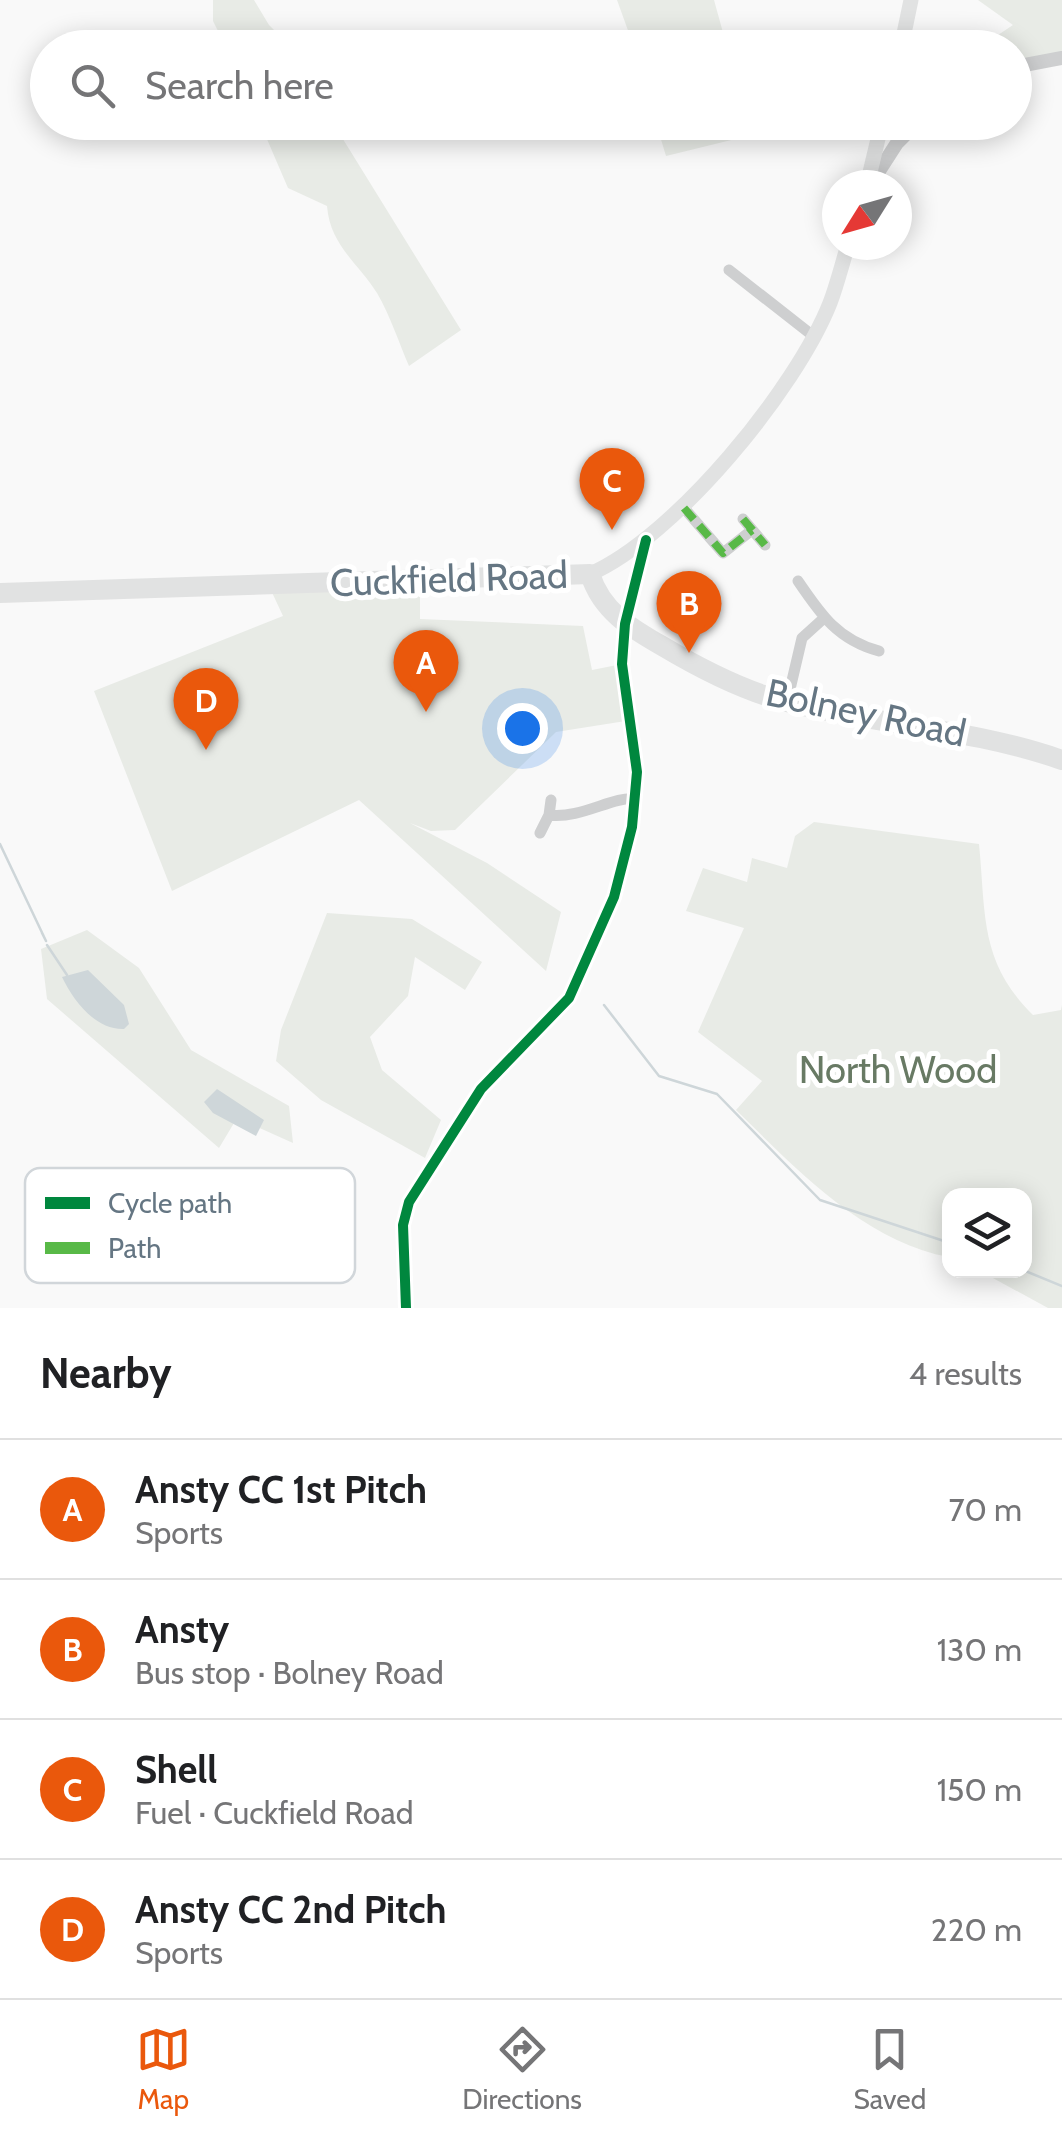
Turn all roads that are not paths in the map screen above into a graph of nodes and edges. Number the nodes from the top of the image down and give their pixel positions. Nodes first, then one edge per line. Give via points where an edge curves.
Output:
1 (911, 0) edge
2 (905, 30) edge
3 (1062, 58) edge
4 (1032, 64) edge
5 (881, 140) edge
6 (898, 140) edge
7 (880, 157) junction
8 (874, 170) edge
9 (843, 260) edge
10 (729, 270) dead end
11 (812, 335) junction
12 (684, 508) junction
13 (743, 519) dead end
14 (752, 530) junction
15 (646, 540) junction
16 (765, 545) dead end
17 (590, 574) junction
18 (798, 581) dead end
19 (0, 593) edge
20 (823, 620) junction
21 (625, 624) junction
22 (878, 652) dead end
23 (787, 702) junction
24 (1062, 760) edge
25 (635, 799) junction
26 (551, 800) dead end
27 (549, 815) junction
28 (540, 833) dead end
29 (406, 1308) edge

1 - 2 main road
3 - 4 street
5 - 7 main road
6 - 7 street
7 - 8 main road
9 - 11 main road, Cuckfield Road
10 - 11 street
11 - 12 main road, Cuckfield Road via 770,403
12 - 14 street via 723,553
12 - 15 main road, Cuckfield Road
13 - 14 street
14 - 16 street
15 - 17 main road, Cuckfield Road
15 - 21 street
17 - 19 highway, Cuckfield Road
17 - 21 highway, Bolney Road via 602,601
18 - 20 street
20 - 22 street via 856,645
20 - 23 street via 802,638
21 - 23 highway, Bolney Road via 694,665
21 - 25 street via 622,664 638,772
23 - 24 highway, Bolney Road via 1012,742
25 - 27 street
25 - 29 street via 614,896 569,998 481,1089 409,1202 403,1225
26 - 27 street
27 - 28 street

